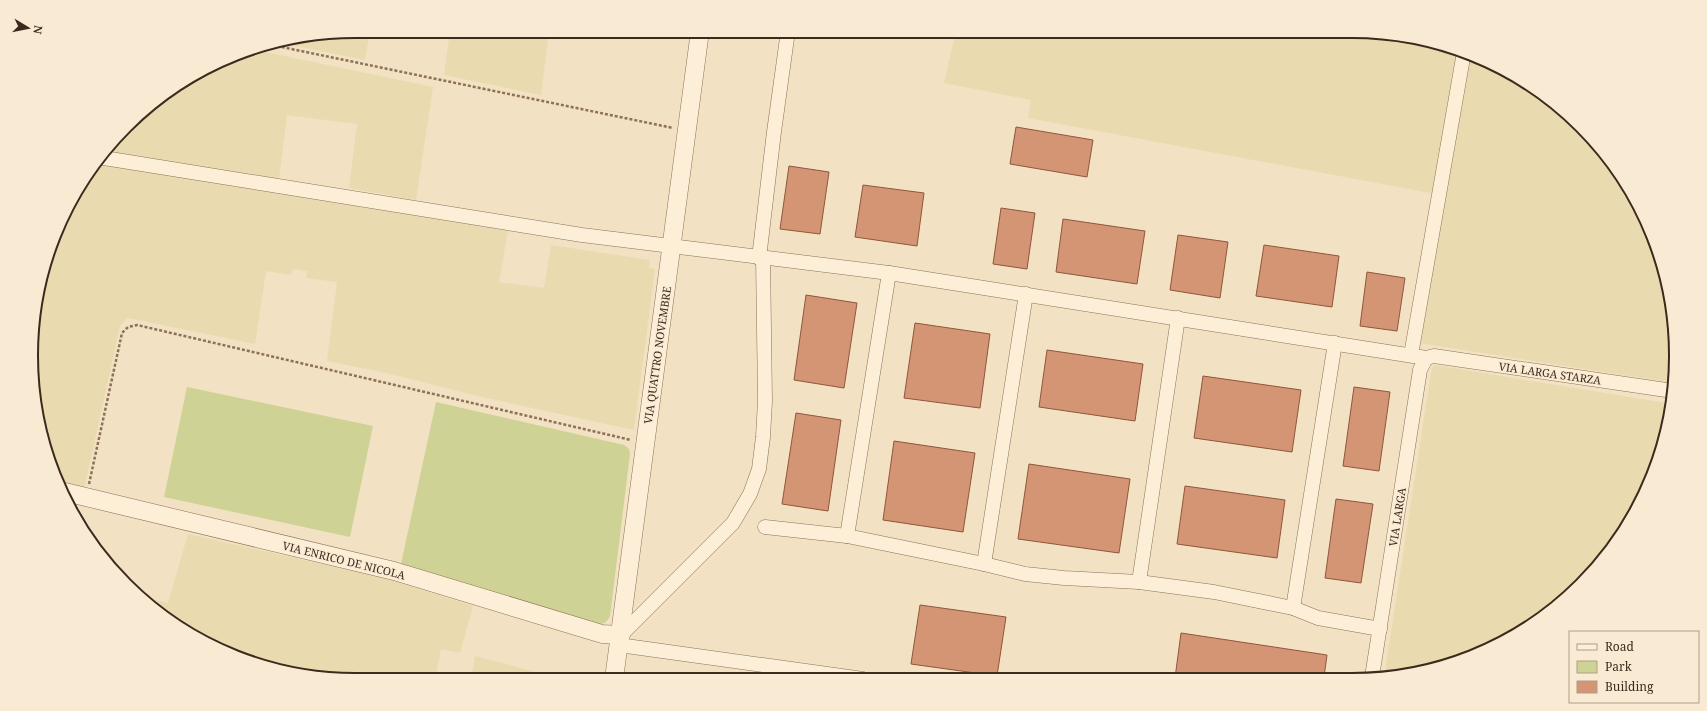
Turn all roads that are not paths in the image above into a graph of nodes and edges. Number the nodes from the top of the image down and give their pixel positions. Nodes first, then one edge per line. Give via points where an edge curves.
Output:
1 (699, 38) edge
2 (787, 38) edge
3 (1463, 58) edge
4 (107, 158) edge
5 (671, 245) junction
6 (761, 258) junction
7 (889, 273) junction
8 (1026, 294) junction
9 (1178, 318) junction
10 (1335, 343) junction
11 (1411, 355) junction
12 (1426, 358) junction
13 (1667, 389) edge
14 (70, 493) edge
15 (765, 527) dead end
16 (847, 536) junction
17 (984, 564) junction
18 (1139, 582) junction
19 (1293, 608) junction
20 (1380, 629) junction
21 (620, 640) junction
22 (1373, 672) edge
23 (615, 673) edge
24 (826, 673) edge

1 - 5 street, VIA QUATTRO NOVEMBRE
2 - 6 street
3 - 11 street
4 - 5 street, VIA LARGA STARZA via 582,235
5 - 6 street, VIA LARGA STARZA
5 - 21 street, VIA QUATTRO NOVEMBRE
6 - 7 street, VIA LARGA STARZA
6 - 21 street via 765,402 759,469 750,494 732,523
7 - 8 street, VIA LARGA STARZA
7 - 16 street
8 - 9 street, VIA LARGA STARZA
8 - 17 street
9 - 10 street, VIA LARGA STARZA
9 - 18 street
10 - 11 street, VIA LARGA STARZA
10 - 19 street
11 - 12 street, VIA LARGA STARZA
12 - 13 street, VIA LARGA STARZA via 1434,356
12 - 20 street, VIA LARGA via 1420,370
14 - 21 street, VIA ENRICO DE NICOLA via 394,571
15 - 16 street
16 - 17 street
17 - 18 street via 1025,574
18 - 19 street via 1214,592
19 - 20 street via 1318,618
20 - 22 street, VIA LARGA
21 - 23 street, VIA QUATTRO NOVEMBRE
21 - 24 street

